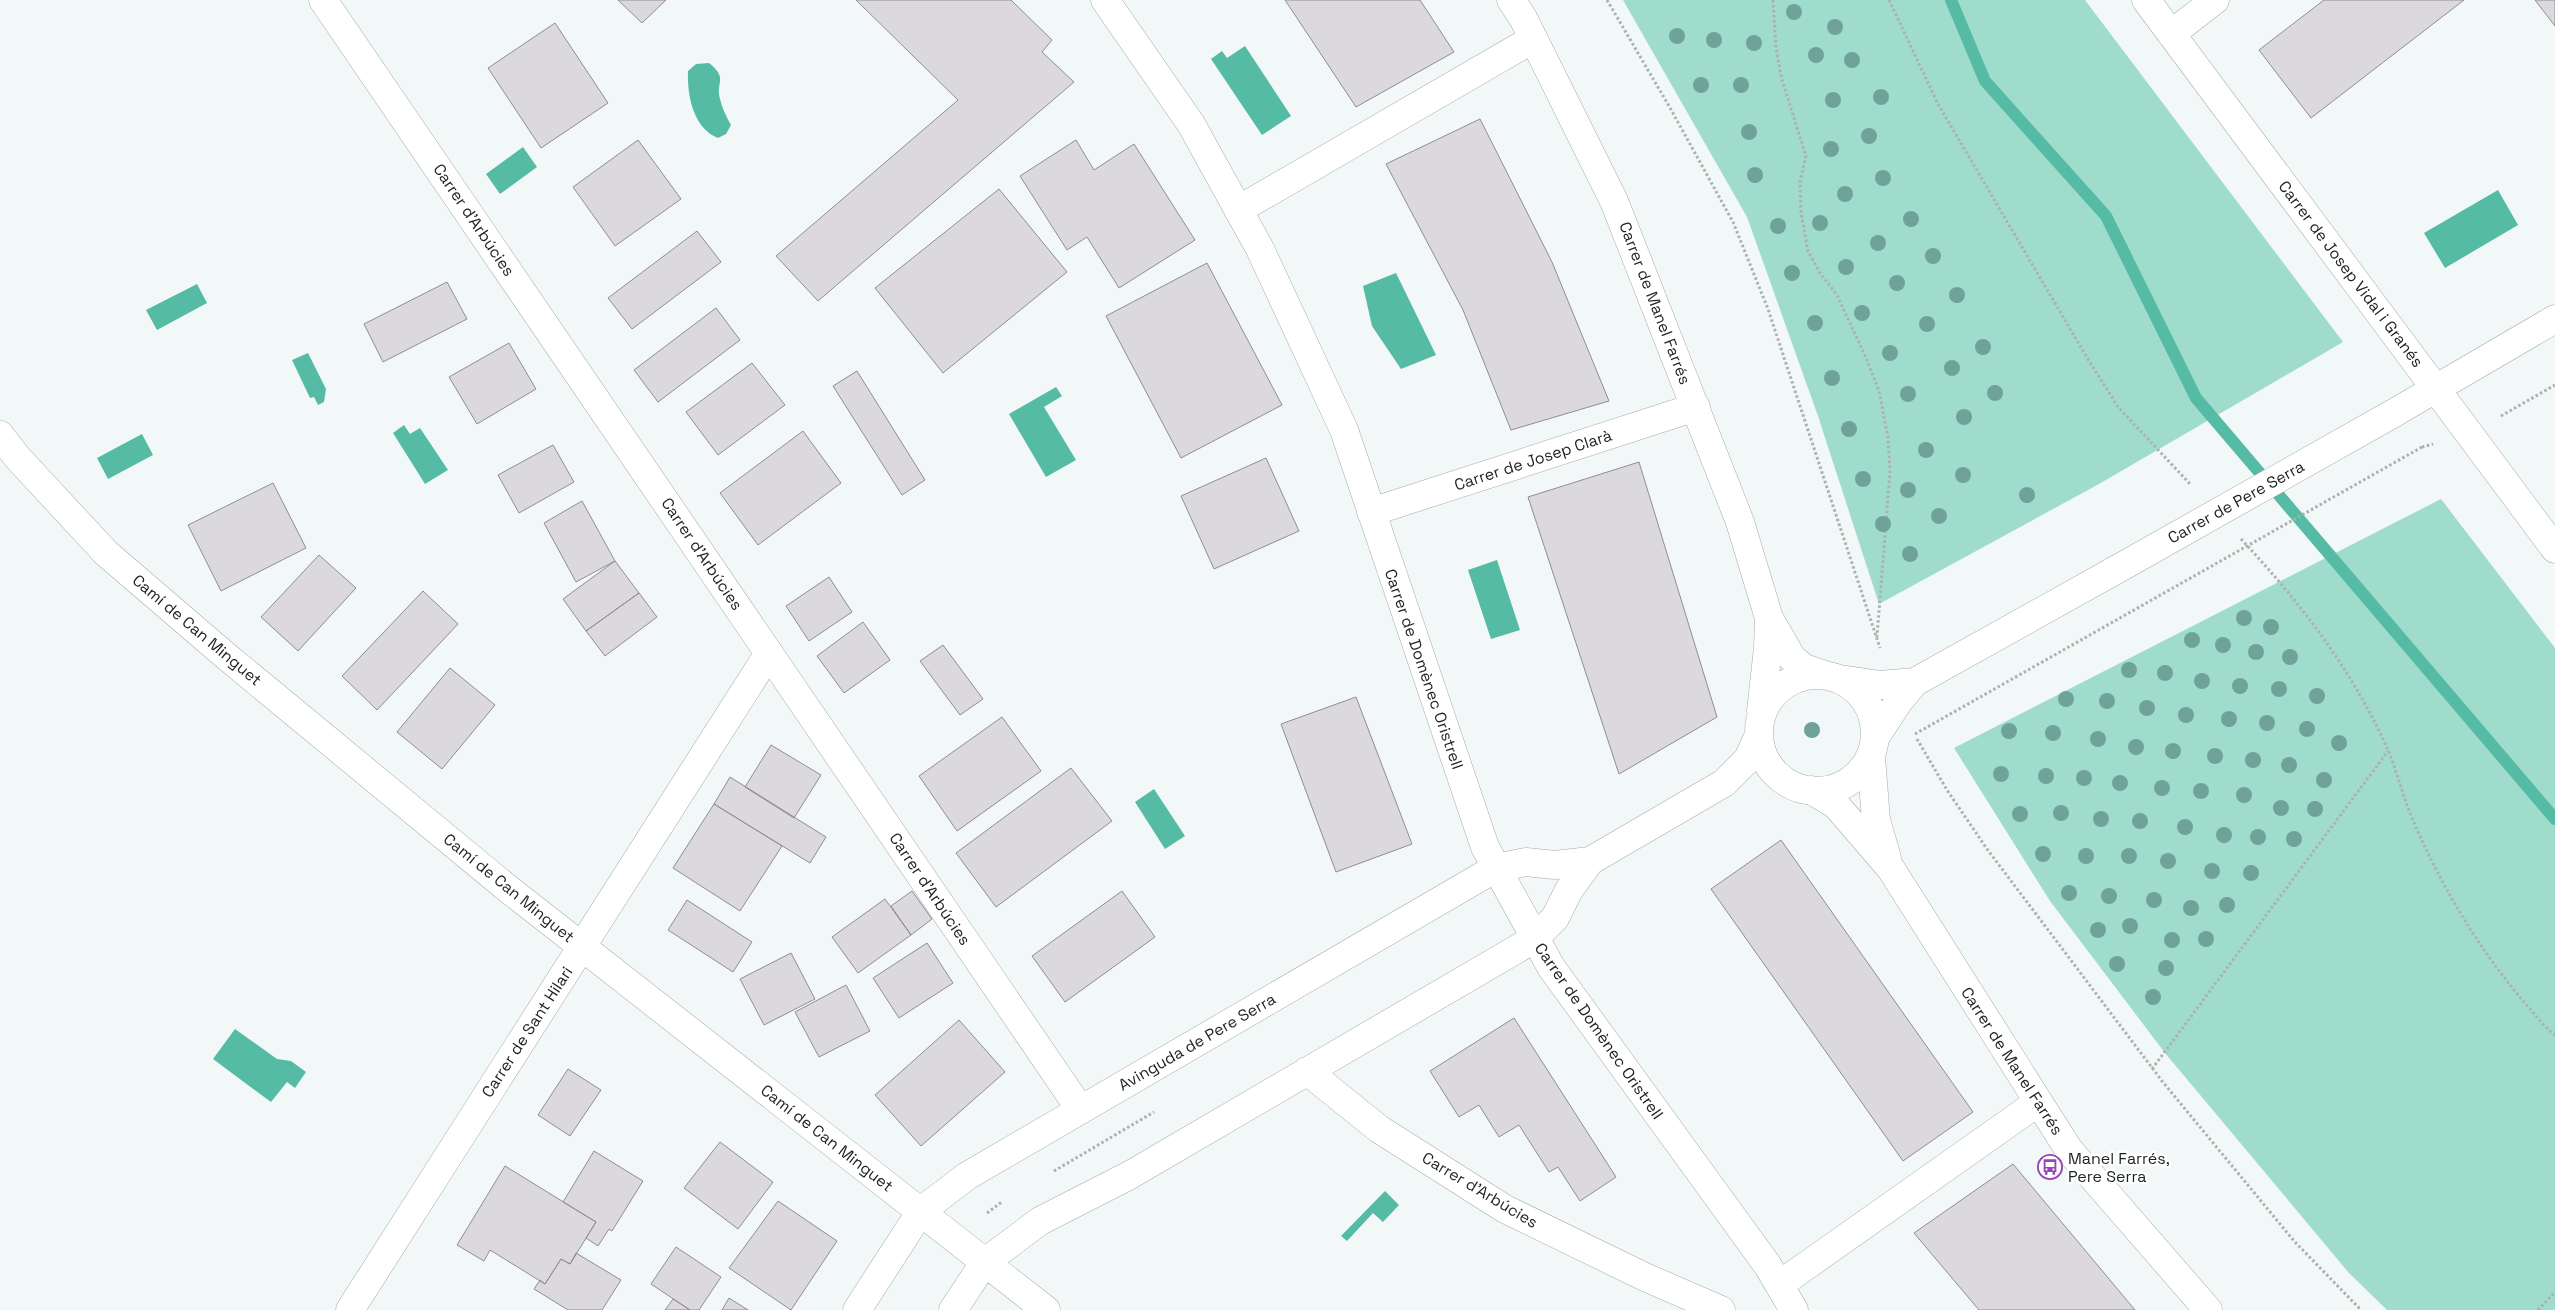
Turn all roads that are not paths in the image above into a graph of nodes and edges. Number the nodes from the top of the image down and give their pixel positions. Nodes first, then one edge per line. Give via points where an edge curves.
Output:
1 (323, 0) edge
2 (1106, 0) edge
3 (1511, 0) edge
4 (2146, 0) edge
5 (2215, 0) edge
6 (2172, 34) junction
7 (1533, 39) junction
8 (1238, 210) junction
9 (2555, 319) edge
10 (2437, 389) junction
11 (1696, 407) junction
12 (0, 435) edge
13 (1371, 512) junction
14 (2555, 549) edge
15 (1769, 618) junction
16 (769, 653) junction
17 (1832, 676) junction
18 (1915, 682) junction
19 (1759, 728) junction
20 (1873, 746) junction
21 (1724, 783) junction
22 (1801, 788) junction
23 (1590, 861) junction
24 (1496, 868) junction
25 (1891, 869) junction
26 (1534, 939) junction
27 (582, 946) junction
28 (1307, 1072) junction
29 (2037, 1103) junction
30 (1080, 1110) junction
31 (921, 1211) junction
32 (984, 1263) junction
33 (1779, 1285) junction
34 (350, 1310) edge
35 (857, 1310) edge
36 (954, 1310) edge
37 (1046, 1310) edge
38 (1721, 1310) edge
39 (1794, 1310) edge
40 (2208, 1310) edge

1 - 16 street, Carrer d'Arbúcies
2 - 8 street, Carrer de Domènec Oristrell via 1191,124
3 - 7 street, Carrer de Manel Farrés
4 - 6 street, Carrer de Josep Vidal i Granés
5 - 6 street
6 - 10 street, Carrer de Josep Vidal i Granés
7 - 8 street
7 - 11 street, Carrer de Manel Farrés via 1614,200
8 - 13 street, Carrer de Domènec Oristrell via 1260,249 1344,430
9 - 10 street, Carrer de Pere Serra
10 - 14 street, Carrer de Josep Vidal i Granés
10 - 18 street, Carrer de Pere Serra, bridge
11 - 13 street, Carrer de Josep Clarà
11 - 15 street, Carrer de Manel Farrés via 1740,522
12 - 27 street, Camí de Can Minguet via 17,458 106,553 233,662
13 - 24 street, Carrer de Domènec Oristrell via 1485,847
15 - 17 street, Carrer de Manel Farrés via 1792,658 1804,668
15 - 19 street, Carrer de Manel Farrés
16 - 27 street, Carrer de Sant Hilari
16 - 30 street, Carrer d'Arbúcies
17 - 18 street, Carrer de Pere Serra via 1880,685
17 - 19 street via 1799,677 1780,687 1769,699
17 - 20 street via 1856,689 1865,699 1874,718
18 - 20 street, Carrer de Pere Serra
19 - 21 street, Avinguda de Pere Serra via 1748,759
19 - 22 street via 1764,757 1776,774
20 - 22 street via 1862,771 1848,783 1829,790
20 - 25 street, Carrer de Manel Farrés via 1876,820
21 - 22 street, Avinguda de Pere Serra via 1745,779 1768,780
21 - 23 street, Avinguda de Pere Serra
22 - 25 street, Carrer de Manel Farrés via 1836,805
23 - 24 street, Avinguda de Pere Serra via 1555,865 1526,862
23 - 26 street, Avinguda de Pere Serra via 1569,890 1555,918
24 - 26 street, Carrer de Domènec Oristrell
24 - 30 street, Avinguda de Pere Serra
25 - 29 street, Carrer de Manel Farrés
26 - 28 street, Avinguda de Pere Serra
26 - 33 street, Carrer de Domènec Oristrell
27 - 31 street, Camí de Can Minguet
27 - 34 street, Carrer de Sant Hilari
28 - 32 street, Avinguda de Pere Serra via 1130,1175 1040,1221
28 - 38 street, Carrer d'Arbúcies via 1379,1129 1505,1209
29 - 33 street
29 - 40 street, Carrer de Manel Farrés via 2069,1150
30 - 31 street, Avinguda de Pere Serra via 967,1176
31 - 32 street, Camí de Can Minguet
31 - 35 street, Avinguda de Pere Serra
32 - 36 street, Avinguda de Pere Serra
32 - 37 street, Camí de Can Minguet
33 - 39 street, Carrer de Domènec Oristrell

